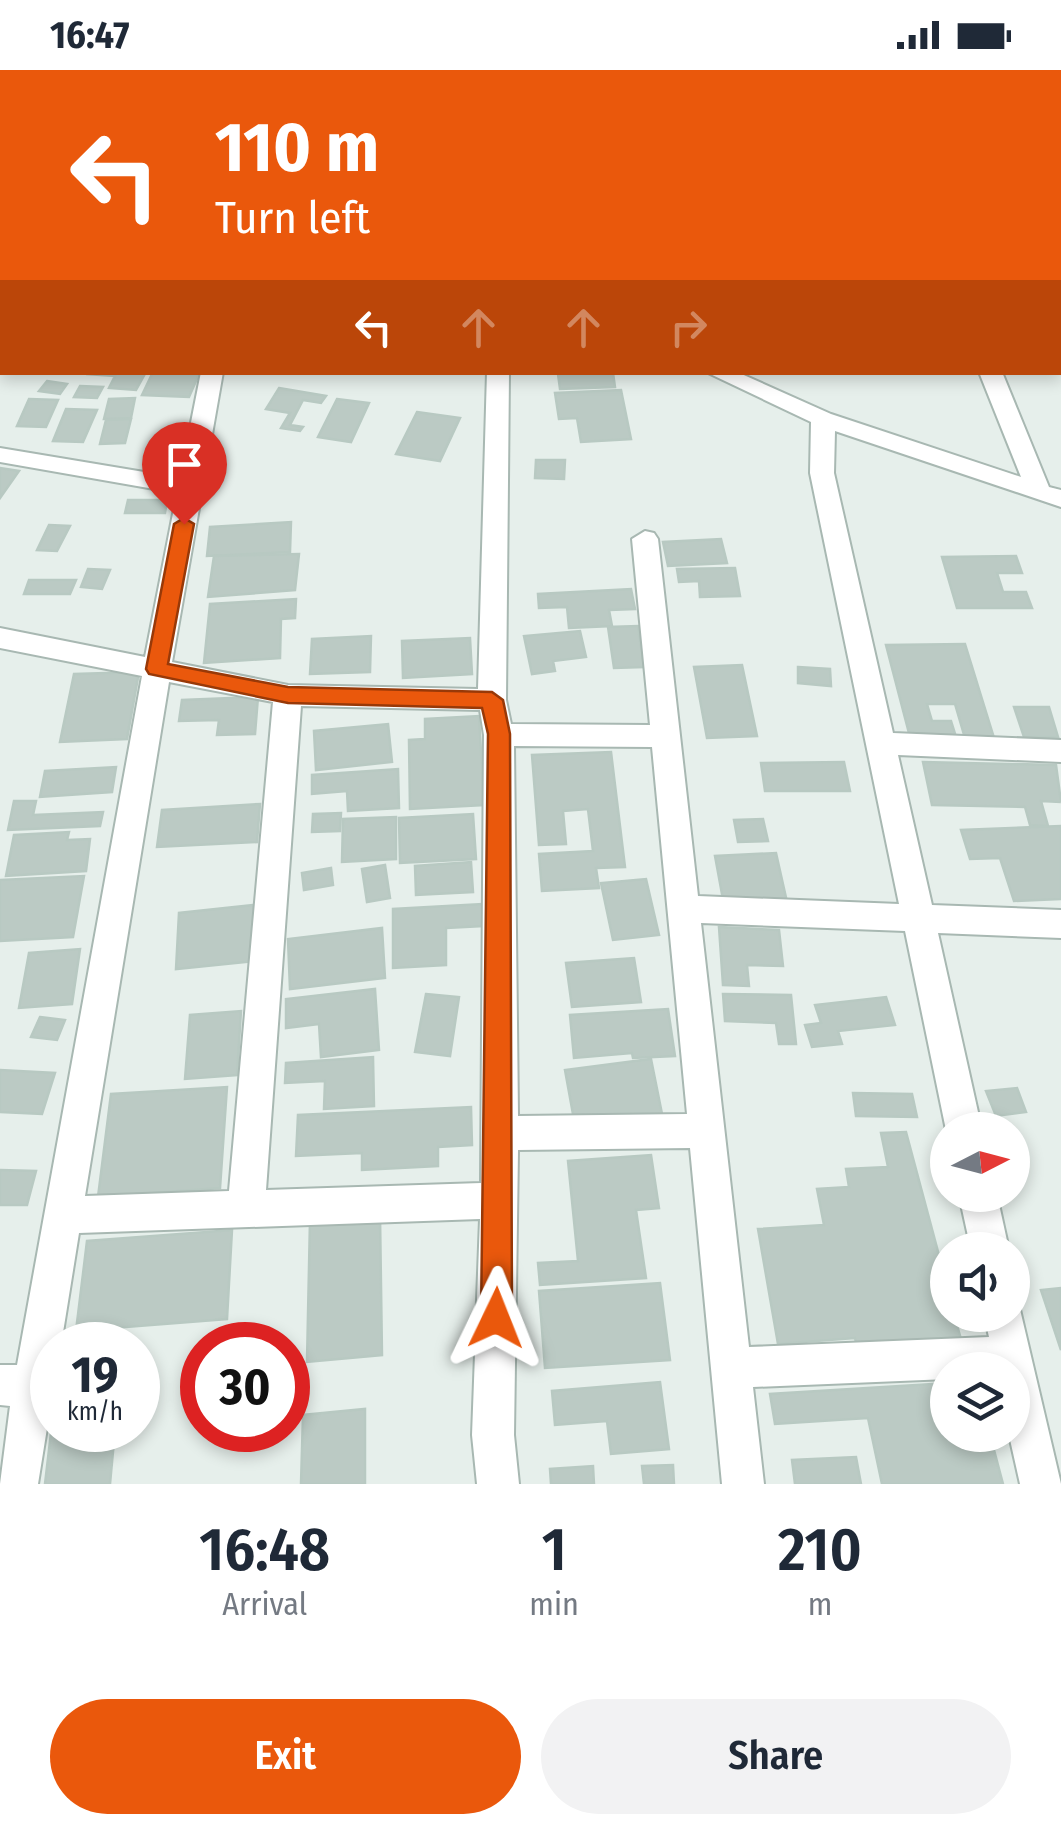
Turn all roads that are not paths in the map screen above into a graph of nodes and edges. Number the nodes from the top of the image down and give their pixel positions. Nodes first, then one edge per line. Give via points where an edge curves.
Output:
1 (211, 375) edge
2 (498, 375) edge
3 (723, 375) edge
4 (991, 375) edge
5 (823, 419) junction
6 (0, 455) edge
7 (191, 488) junction
8 (1050, 496) edge
9 (645, 538) dead end
10 (0, 638) edge
11 (156, 669) junction
12 (288, 695) junction
13 (492, 700) junction
14 (499, 734) junction
15 (666, 736) junction
16 (880, 742) junction
17 (1061, 752) edge
18 (684, 910) junction
19 (918, 919) junction
20 (1061, 924) edge
21 (960, 1112) edge
22 (706, 1130) junction
23 (500, 1133) junction
24 (500, 1200) junction
25 (246, 1208) junction
26 (64, 1214) junction
27 (930, 1360) edge
28 (731, 1368) junction
29 (17, 1386) edge
30 (1030, 1434) edge
31 (17, 1484) edge
32 (498, 1484) edge
33 (743, 1484) edge
34 (1041, 1484) edge

1 - 7 street
2 - 13 street
3 - 5 street
4 - 8 street
5 - 8 street
5 - 16 street via 822,472
6 - 7 street
7 - 11 street
9 - 15 street
10 - 11 street
11 - 12 street
11 - 26 street
12 - 13 street
12 - 25 street
13 - 14 street
14 - 15 street
14 - 23 street
15 - 18 street
16 - 17 street
16 - 19 street
18 - 19 street
18 - 22 street
19 - 20 street
19 - 21 street
22 - 23 street
22 - 28 street
23 - 24 street
24 - 25 street
24 - 32 street via 493,1435
25 - 26 street
26 - 29 street
27 - 28 street
28 - 33 street
29 - 31 street
30 - 34 street

